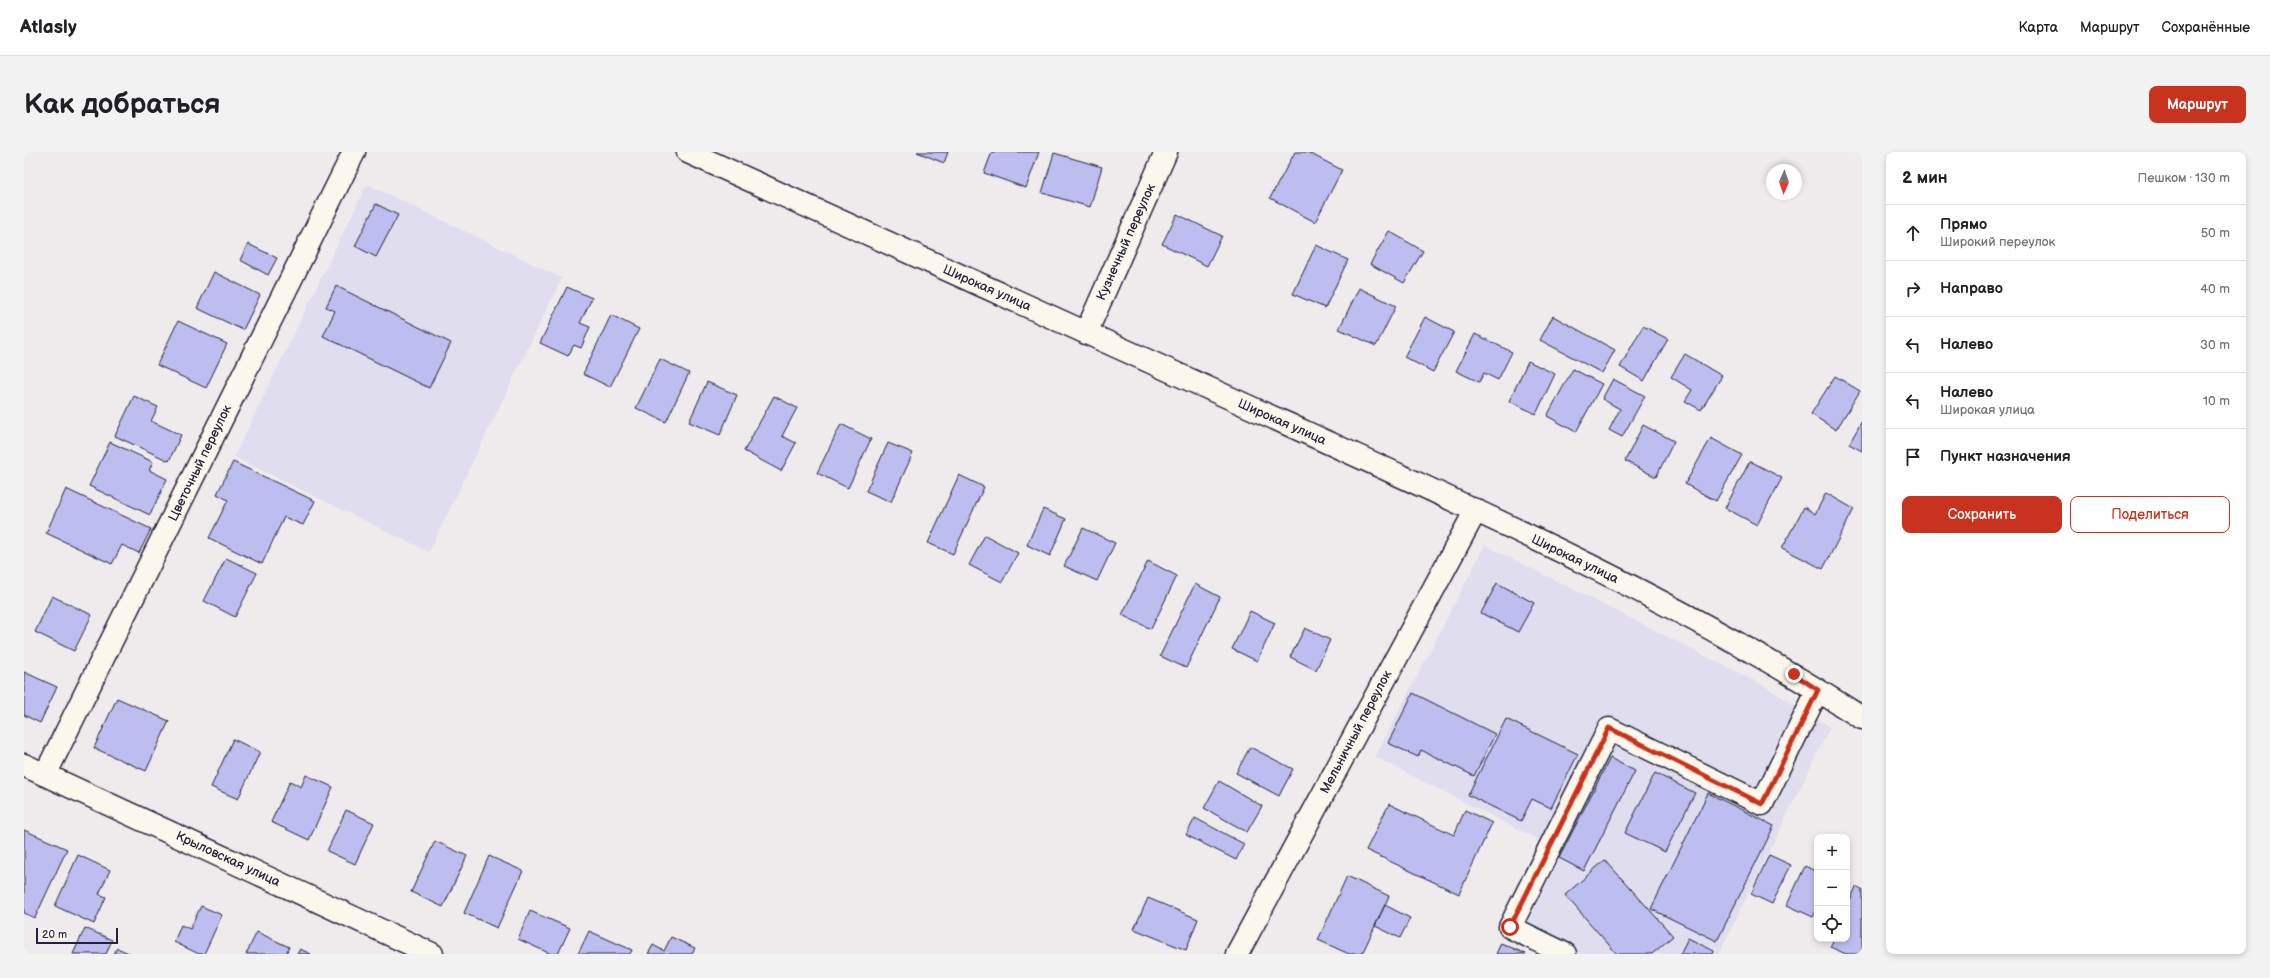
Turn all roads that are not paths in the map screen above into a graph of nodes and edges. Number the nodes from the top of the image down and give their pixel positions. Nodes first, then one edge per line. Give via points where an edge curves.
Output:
1 (354, 152) edge
2 (688, 152) edge
3 (1166, 152) edge
4 (1086, 333) junction
5 (1476, 510) junction
6 (1818, 690) junction
7 (1862, 718) edge
8 (24, 765) edge
9 (45, 774) junction
10 (432, 954) edge
11 (1237, 954) edge
12 (1565, 954) edge

1 - 9 street, Цветочный переулок
2 - 4 street, Широкая улица
3 - 4 street, Кузнечный переулок
4 - 5 street, Широкая улица
5 - 6 street, Широкая улица via 1636,589 1794,674
5 - 11 street, Мельничный переулок
6 - 7 street, Широкая улица
6 - 12 street via 1762,804 1609,728 1510,927
8 - 9 street, Крыловская улица
9 - 10 street, Крыловская улица

